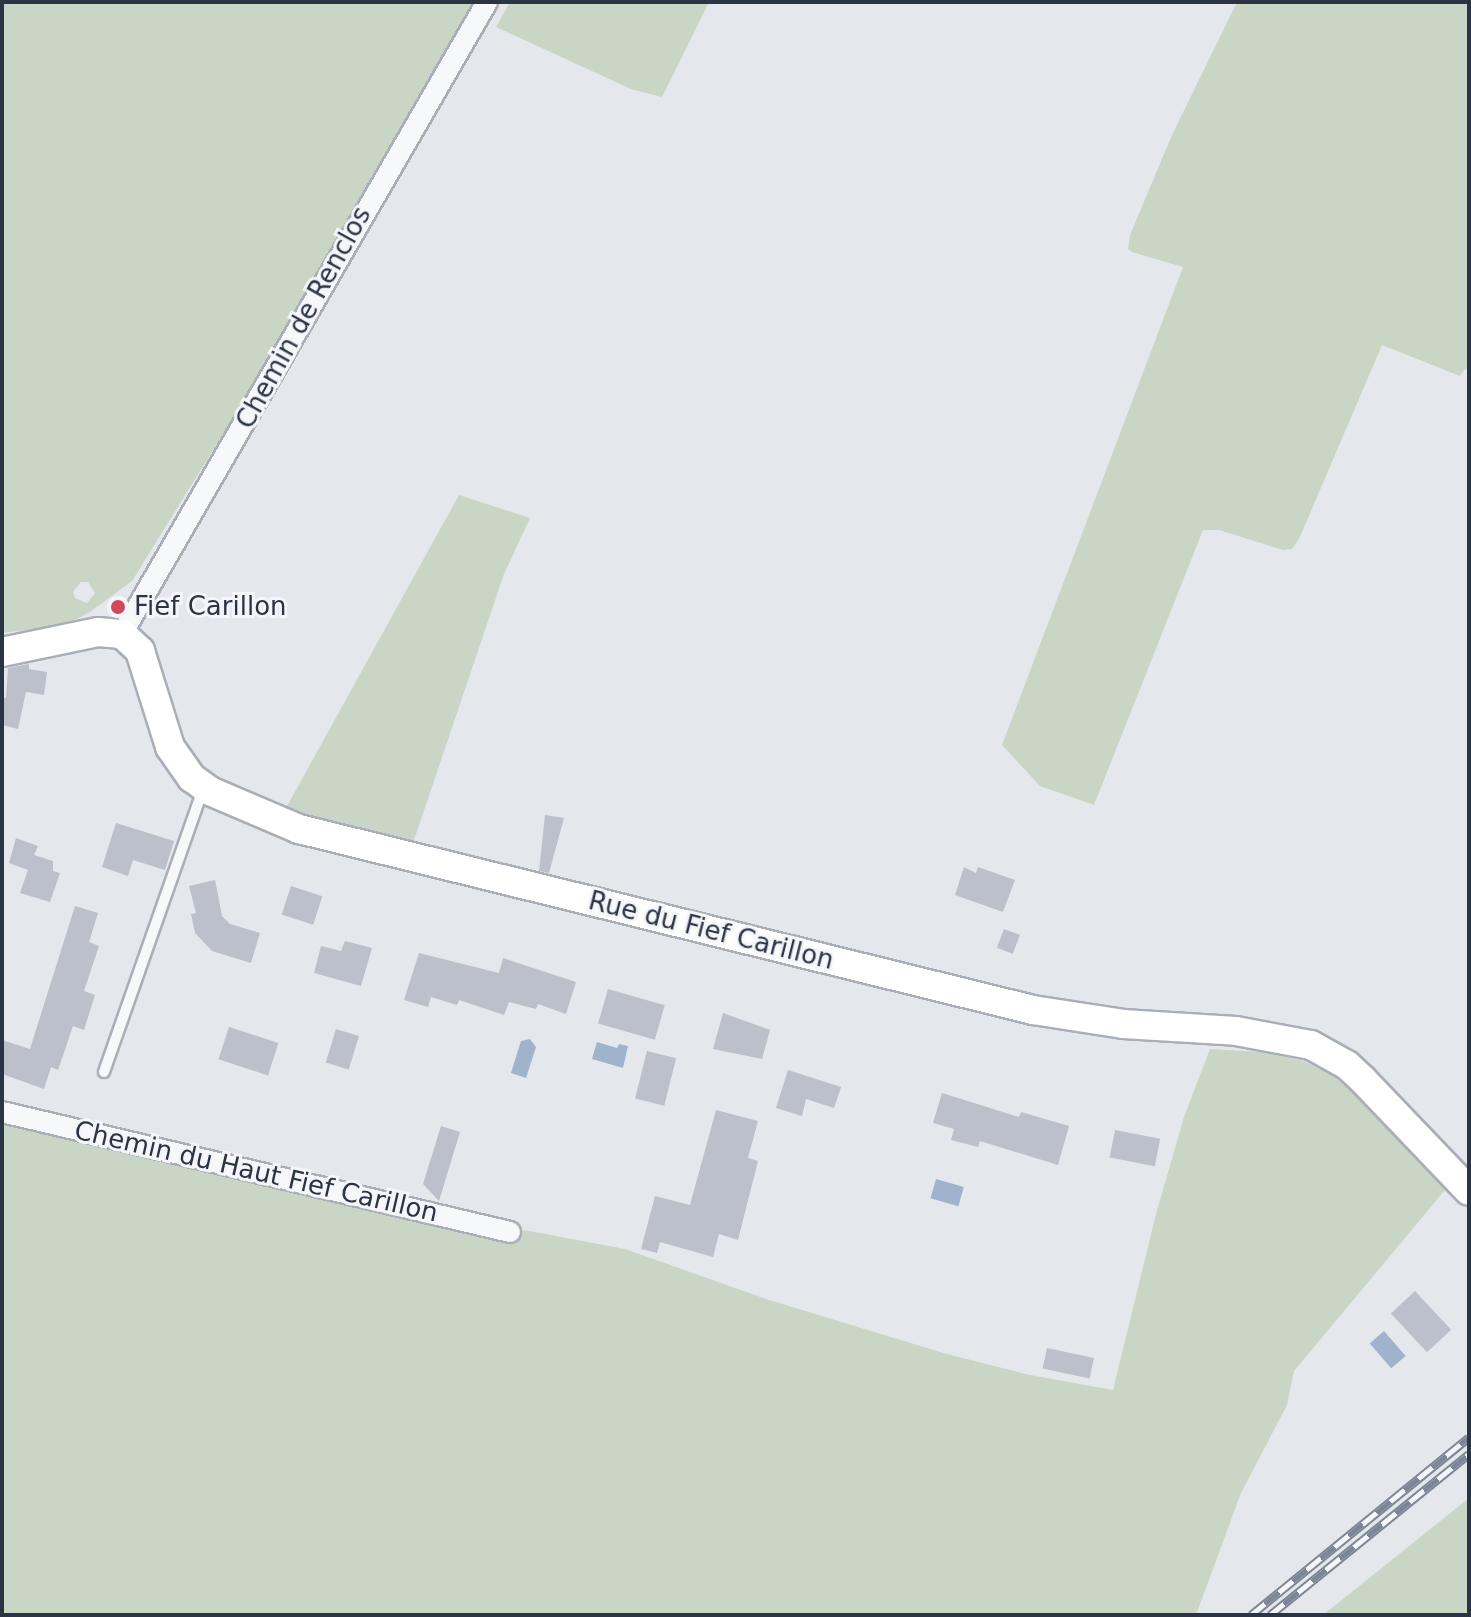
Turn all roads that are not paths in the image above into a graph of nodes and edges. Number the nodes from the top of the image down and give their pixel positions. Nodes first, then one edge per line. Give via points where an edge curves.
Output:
1 (487, 2) edge
2 (122, 634) junction
3 (2, 652) edge
4 (203, 787) junction
5 (104, 1072) dead end
6 (2, 1112) edge
7 (1469, 1191) edge
8 (510, 1232) dead end

1 - 2 street, Chemin de Renclos
2 - 3 street via 98,632
2 - 4 street, Rue du Fief Carillon via 140,651 178,763
4 - 5 lane
4 - 7 street, Rue du Fief Carillon via 249,810 353,844 1009,1005 1085,1020 1236,1031 1311,1045 1347,1065
6 - 8 street, Chemin du Haut Fief Carillon

